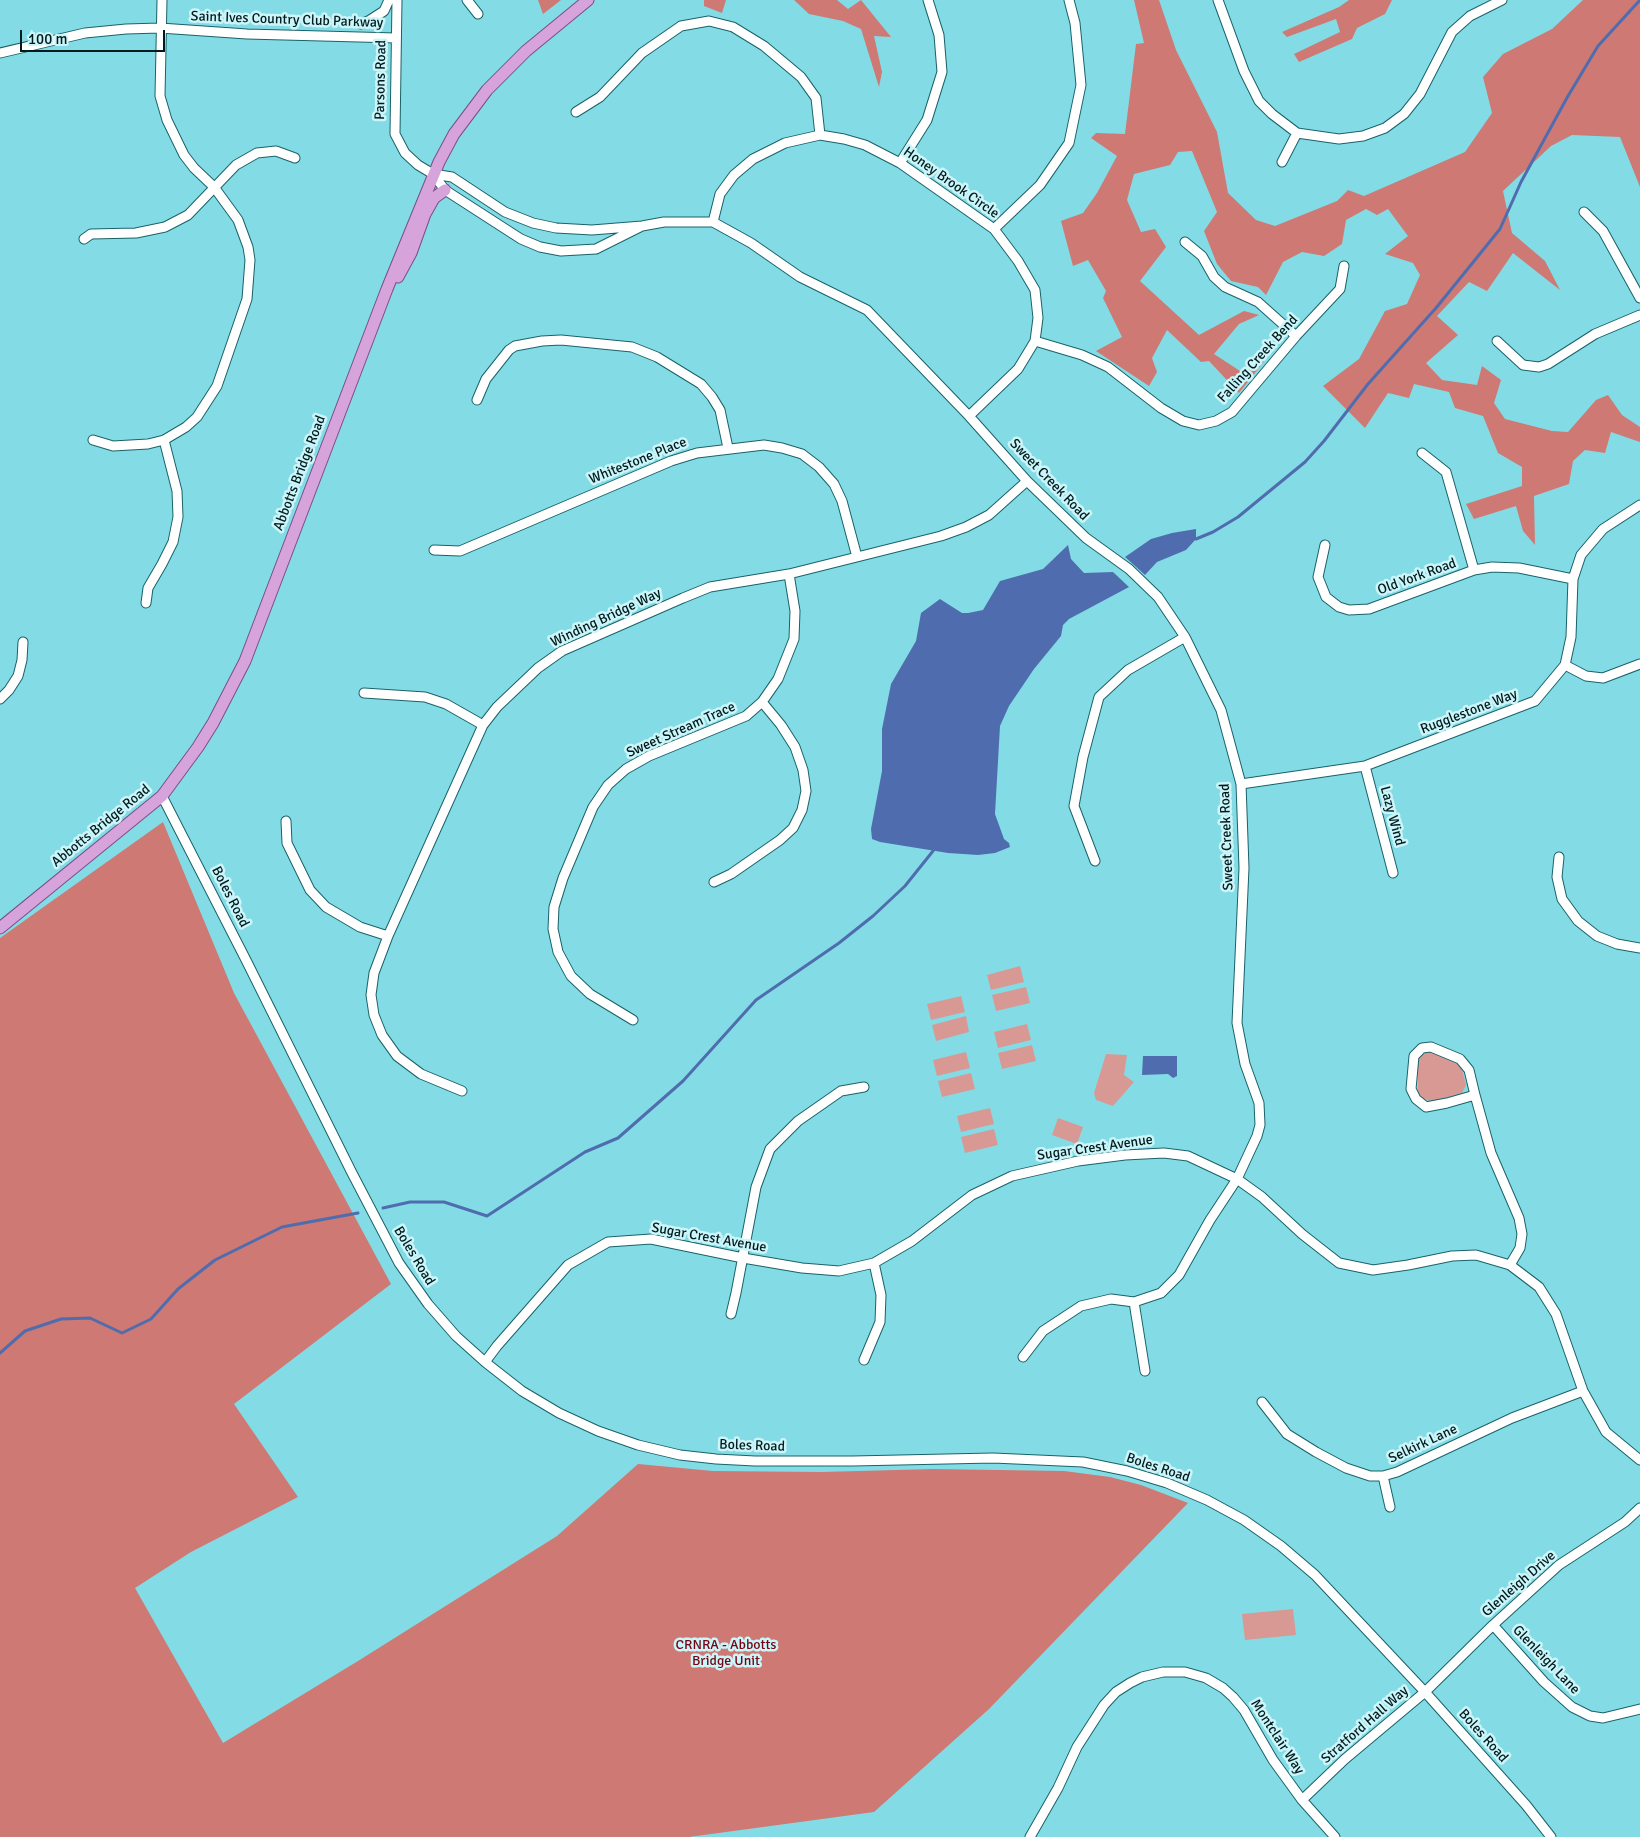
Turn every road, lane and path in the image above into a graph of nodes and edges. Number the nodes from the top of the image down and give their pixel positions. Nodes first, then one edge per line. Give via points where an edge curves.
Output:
1 (162, 0) edge
2 (389, 0) edge
3 (397, 0) edge
4 (467, 0) edge
5 (588, 0) edge
6 (928, 0) edge
7 (1069, 0) edge
8 (1218, 0) edge
9 (1502, 0) edge
10 (478, 14) dead end
11 (361, 24) dead end
12 (160, 28) junction
13 (396, 38) junction
14 (0, 53) edge
15 (576, 112) dead end
16 (1297, 133) junction
17 (820, 135) junction
18 (295, 158) dead end
19 (1282, 162) dead end
20 (900, 163) junction
21 (433, 174) junction
22 (214, 187) junction
23 (445, 190) junction
24 (1584, 212) dead end
25 (712, 222) junction
26 (642, 226) junction
27 (994, 229) junction
28 (84, 239) dead end
29 (1186, 242) dead end
30 (1344, 266) dead end
31 (387, 289) junction
32 (1640, 298) edge
33 (1640, 315) edge
34 (1296, 336) junction
35 (1497, 341) dead end
36 (1035, 342) junction
37 (477, 400) dead end
38 (969, 416) junction
39 (93, 440) dead end
40 (164, 440) junction
41 (728, 448) junction
42 (1422, 453) dead end
43 (1027, 481) junction
44 (1640, 505) edge
45 (1325, 545) dead end
46 (434, 550) dead end
47 (857, 557) junction
48 (1474, 570) junction
49 (789, 574) junction
50 (1573, 579) junction
51 (146, 603) dead end
52 (1184, 637) junction
53 (23, 642) dead end
54 (1640, 664) edge
55 (1565, 665) junction
56 (364, 693) dead end
57 (0, 699) edge
58 (762, 702) junction
59 (483, 725) junction
60 (1365, 766) junction
61 (1241, 784) junction
62 (162, 796) junction
63 (286, 821) dead end
64 (1559, 857) dead end
65 (1095, 861) dead end
66 (1393, 872) dead end
67 (714, 882) dead end
68 (0, 928) edge
69 (388, 936) junction
70 (1640, 948) edge
71 (633, 1020) dead end
72 (864, 1087) dead end
73 (462, 1091) dead end
74 (1475, 1095) junction
75 (1237, 1179) junction
76 (743, 1258) junction
77 (874, 1263) junction
78 (1510, 1265) junction
79 (1134, 1302) junction
80 (731, 1314) dead end
81 (1023, 1357) dead end
82 (864, 1360) dead end
83 (485, 1362) junction
84 (1145, 1371) dead end
85 (1583, 1391) junction
86 (1262, 1402) dead end
87 (1640, 1460) edge
88 (1383, 1476) junction
89 (1390, 1507) dead end
90 (1640, 1508) edge
91 (1492, 1625) junction
92 (1425, 1692) junction
93 (1640, 1709) edge
94 (1302, 1800) junction
95 (1030, 1837) edge
96 (1335, 1837) edge
97 (1551, 1837) edge

1 - 12 street
2 - 11 street, Parsons Road via 384,12
3 - 13 street, Parsons Road
4 - 10 street
5 - 21 main road, Abbotts Bridge Road via 526,51 487,90 454,134
6 - 20 street via 939,36 942,72 927,120
7 - 27 street via 1076,23 1081,85 1069,143 1040,185
8 - 16 street via 1244,71 1259,101
9 - 16 street via 1470,16 1452,32 1420,94 1404,114 1385,128 1363,136 1339,139
12 - 13 street, Saint Ives Country Club Parkway
12 - 14 street, Saint Ives Country Club Parkway via 85,33
12 - 22 street via 160,96 167,120 184,155
13 - 21 street, Parsons Road via 395,134 405,153
15 - 17 street via 600,97 642,54 681,26 709,21 732,27 764,46 801,77 816,98
16 - 19 street
17 - 20 street, Honey Brook Circle via 865,145
17 - 25 street, Honey Brook Circle via 785,143 753,159 734,175 720,194
18 - 22 street via 276,151 257,153 236,165
20 - 27 street, Honey Brook Circle
21 - 23 street, Sweet Creek Road
21 - 26 street, Sweet Creek Road via 452,177 505,212 533,223 583,229
21 - 31 main road, Abbotts Bridge Road
22 - 28 street via 188,215 165,227 136,233 91,234
22 - 40 street via 238,220 248,247 247,300 217,386 207,404 186,427
23 - 26 street, Sweet Creek Road via 540,248 561,251 596,249
23 - 31 main road via 434,198 401,274
24 - 32 street via 1603,231
25 - 26 street, Sweet Creek Road via 664,222
25 - 38 street, Sweet Creek Road via 751,243 800,277 867,310
27 - 36 street, Honey Brook Circle via 1018,261 1034,290 1038,318
29 - 34 street via 1202,256 1214,277 1225,287 1258,302
30 - 34 street, Falling Creek Bend via 1340,289
31 - 62 main road, Abbotts Bridge Road via 245,661 208,731
33 - 35 street via 1595,334 1539,367 1523,365
34 - 36 street, Falling Creek Bend via 1232,412 1216,422 1199,426 1161,408 1108,367 1082,355
36 - 38 street, Honey Brook Circle via 1018,370
37 - 41 street via 486,379 515,346 561,340 632,347 656,357 701,384 720,410
38 - 43 street, Sweet Creek Road
39 - 40 street via 113,446 130,446
40 - 51 street via 177,492 178,517 173,542 148,588
41 - 46 street, Whitestone Place via 671,461 460,551
41 - 47 street, Whitestone Place via 764,445 782,448 802,454 819,468 834,484 842,501
42 - 48 street via 1446,472
43 - 47 street, Winding Bridge Way via 989,515 966,527
43 - 52 street, Sweet Creek Road via 1086,538 1130,569 1158,597
44 - 50 street, Rugglestone Way via 1603,528 1581,555
45 - 48 street, Old York Road via 1318,577 1326,597 1349,610 1369,609
47 - 49 street, Winding Bridge Way
48 - 50 street, Old York Road via 1519,568
49 - 58 street, Sweet Stream Trace via 795,611 794,639 778,679
49 - 59 street, Winding Bridge Way via 710,587 562,651 538,668
50 - 55 street, Rugglestone Way via 1571,638
52 - 61 street, Sweet Creek Road via 1221,710
52 - 65 street via 1128,670 1099,697 1074,806
53 - 57 street via 18,676
54 - 55 street via 1603,678 1586,676
55 - 60 street, Rugglestone Way via 1535,701
56 - 59 street via 425,697 446,704
58 - 67 street via 781,724 798,754 806,791 802,810 793,828 780,840
58 - 71 street, Sweet Stream Trace via 746,716 648,756 626,769 608,785 593,806 554,908 553,929 558,952 571,976
59 - 69 street, Winding Bridge Way
60 - 61 street, Rugglestone Way
60 - 66 street, Lazy Wind
61 - 75 street, Sweet Creek Road via 1244,868 1237,1023 1245,1064 1259,1103 1260,1125
62 - 68 main road, Abbotts Bridge Road
62 - 83 street, Boles Road via 399,1263 428,1304
63 - 69 street via 288,843 310,890 326,908 360,927
64 - 70 street via 1557,877 1562,899 1578,920 1597,936 1616,944
69 - 73 street, Winding Bridge Way via 374,972 371,995 382,1035 397,1056 421,1074
72 - 76 street via 841,1091 798,1121 770,1149 756,1186
74 - 74 street via 1469,1070 1460,1059 1431,1047 1422,1048 1414,1056 1411,1088 1416,1099 1426,1107
74 - 78 street via 1491,1154 1519,1218 1520,1248
75 - 77 street, Sugar Crest Avenue via 1188,1156 1164,1153 1125,1155 1036,1169 1012,1176 972,1195 912,1241
75 - 78 street, Sugar Crest Avenue via 1339,1262 1373,1270 1476,1255
75 - 79 street, Sweet Creek Road via 1179,1275 1160,1293
76 - 77 street, Sugar Crest Avenue via 839,1271
76 - 80 street
76 - 83 street, Sugar Crest Avenue via 651,1239 608,1242 568,1266
77 - 82 street via 881,1295 880,1322
78 - 85 street, Sugar Crest Avenue via 1539,1287 1556,1314
79 - 81 street, Sweet Creek Road via 1110,1299 1081,1306 1043,1331
79 - 84 street
83 - 92 street, Boles Road via 522,1391 559,1413 598,1431 680,1455 755,1461 993,1458 1083,1462 1167,1484 1207,1500 1282,1546 1315,1575
85 - 87 street, Sugar Crest Avenue via 1606,1432
85 - 88 street, Selkirk Lane via 1512,1418
86 - 88 street, Selkirk Lane via 1287,1434 1316,1452 1346,1468 1370,1476
88 - 89 street
90 - 91 street, Glenleigh Drive via 1560,1565
91 - 92 street, Glenleigh Drive
91 - 93 street, Glenleigh Lane via 1544,1682 1572,1707 1603,1718
92 - 94 street, Stratford Hall Way
92 - 97 street, Boles Road
94 - 95 street, Montclair Way via 1233,1697 1206,1678 1185,1672 1163,1672 1130,1683 1104,1705 1077,1747
94 - 96 street, Montclair Way

